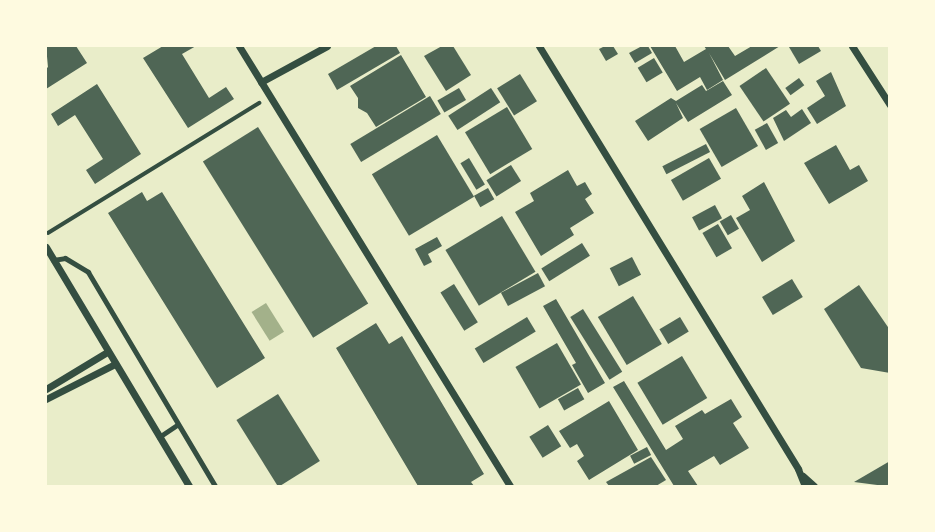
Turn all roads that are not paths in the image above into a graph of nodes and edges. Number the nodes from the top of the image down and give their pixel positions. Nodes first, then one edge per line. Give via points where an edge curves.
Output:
1 (239, 46) edge
2 (327, 46) edge
3 (538, 46) edge
4 (852, 46) edge
5 (261, 82) junction
6 (890, 105) edge
7 (46, 247) edge
8 (53, 260) junction
9 (107, 352) junction
10 (115, 364) junction
11 (46, 389) edge
12 (46, 400) edge
13 (177, 425) junction
14 (159, 437) junction
15 (800, 473) junction
16 (190, 486) edge
17 (215, 486) edge
18 (510, 486) edge
19 (805, 486) edge
20 (814, 486) edge

1 - 5 street
2 - 5 street
3 - 15 street
4 - 6 street
5 - 18 street
7 - 8 street
8 - 9 street
8 - 13 lane via 65,258 88,272
9 - 10 street
9 - 11 street
10 - 12 street
10 - 14 street
13 - 14 lane
13 - 17 lane
14 - 16 street
15 - 19 street
15 - 20 street

